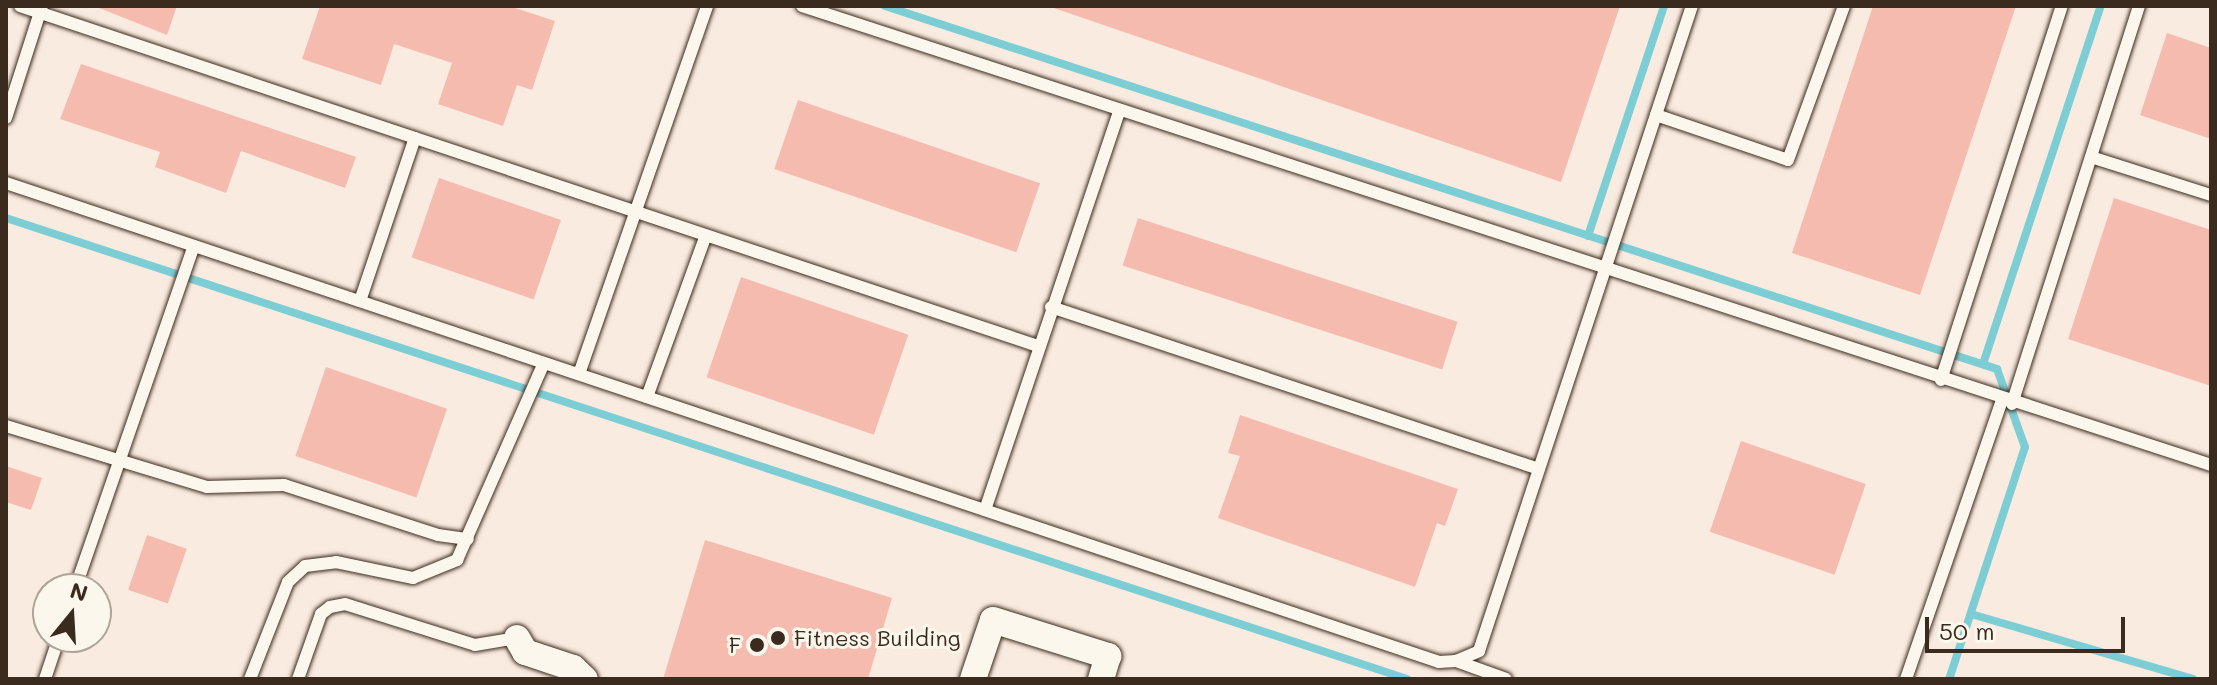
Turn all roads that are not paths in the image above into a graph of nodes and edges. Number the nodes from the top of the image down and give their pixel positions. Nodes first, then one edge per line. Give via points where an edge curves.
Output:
1 (20, 6) edge
2 (707, 6) edge
3 (802, 6) edge
4 (1692, 6) edge
5 (1844, 6) edge
6 (2062, 6) edge
7 (2139, 6) edge
8 (41, 9) edge
9 (1119, 111) junction
10 (1656, 115) junction
11 (6, 118) edge
12 (415, 138) junction
13 (2091, 157) junction
14 (6, 183) edge
15 (2211, 195) edge
16 (636, 212) junction
17 (706, 235) junction
18 (194, 246) junction
19 (1605, 270) junction
20 (360, 301) junction
21 (1051, 307) junction
22 (1038, 346) junction
23 (544, 363) junction
24 (579, 374) junction
25 (1941, 380) junction
26 (647, 397) junction
27 (2007, 402) junction
28 (6, 426) edge
29 (117, 459) junction
30 (2211, 465) edge
31 (1539, 469) junction
32 (985, 510) junction
33 (468, 539) junction
34 (80, 573) edge
35 (517, 638) joint
36 (54, 653) edge
37 (1456, 661) junction
38 (45, 679) edge
39 (250, 679) edge
40 (298, 679) edge
41 (585, 679) edge
42 (973, 679) edge
43 (1101, 679) edge
44 (1506, 679) edge
45 (1906, 679) edge

1 - 8 lane
2 - 16 lane
3 - 9 lane
4 - 10 lane
5 - 10 lane via 1788,160
6 - 25 lane
7 - 13 lane
8 - 11 lane
8 - 12 lane
9 - 19 lane
9 - 21 lane
10 - 19 lane
12 - 16 lane
12 - 20 lane
13 - 15 lane
13 - 27 lane
14 - 18 lane
16 - 17 lane
16 - 24 lane
17 - 22 lane
17 - 26 lane
18 - 20 lane
18 - 29 lane
19 - 25 lane
19 - 31 lane
20 - 23 lane
21 - 22 lane
21 - 31 lane
22 - 32 lane
23 - 24 lane
23 - 33 lane
24 - 26 lane
25 - 27 lane
26 - 32 lane
27 - 30 lane
27 - 45 lane
28 - 29 lane
29 - 33 lane via 207,487 284,485 438,535
29 - 34 lane
31 - 37 lane via 1479,651
32 - 37 lane via 1439,662
33 - 39 lane via 457,560 413,578 336,562 305,566 288,582
35 - 40 lane via 475,645 345,604 321,614
35 - 41 street via 525,652 573,668
36 - 38 lane
37 - 44 lane
42 - 43 street via 993,620 1108,656

